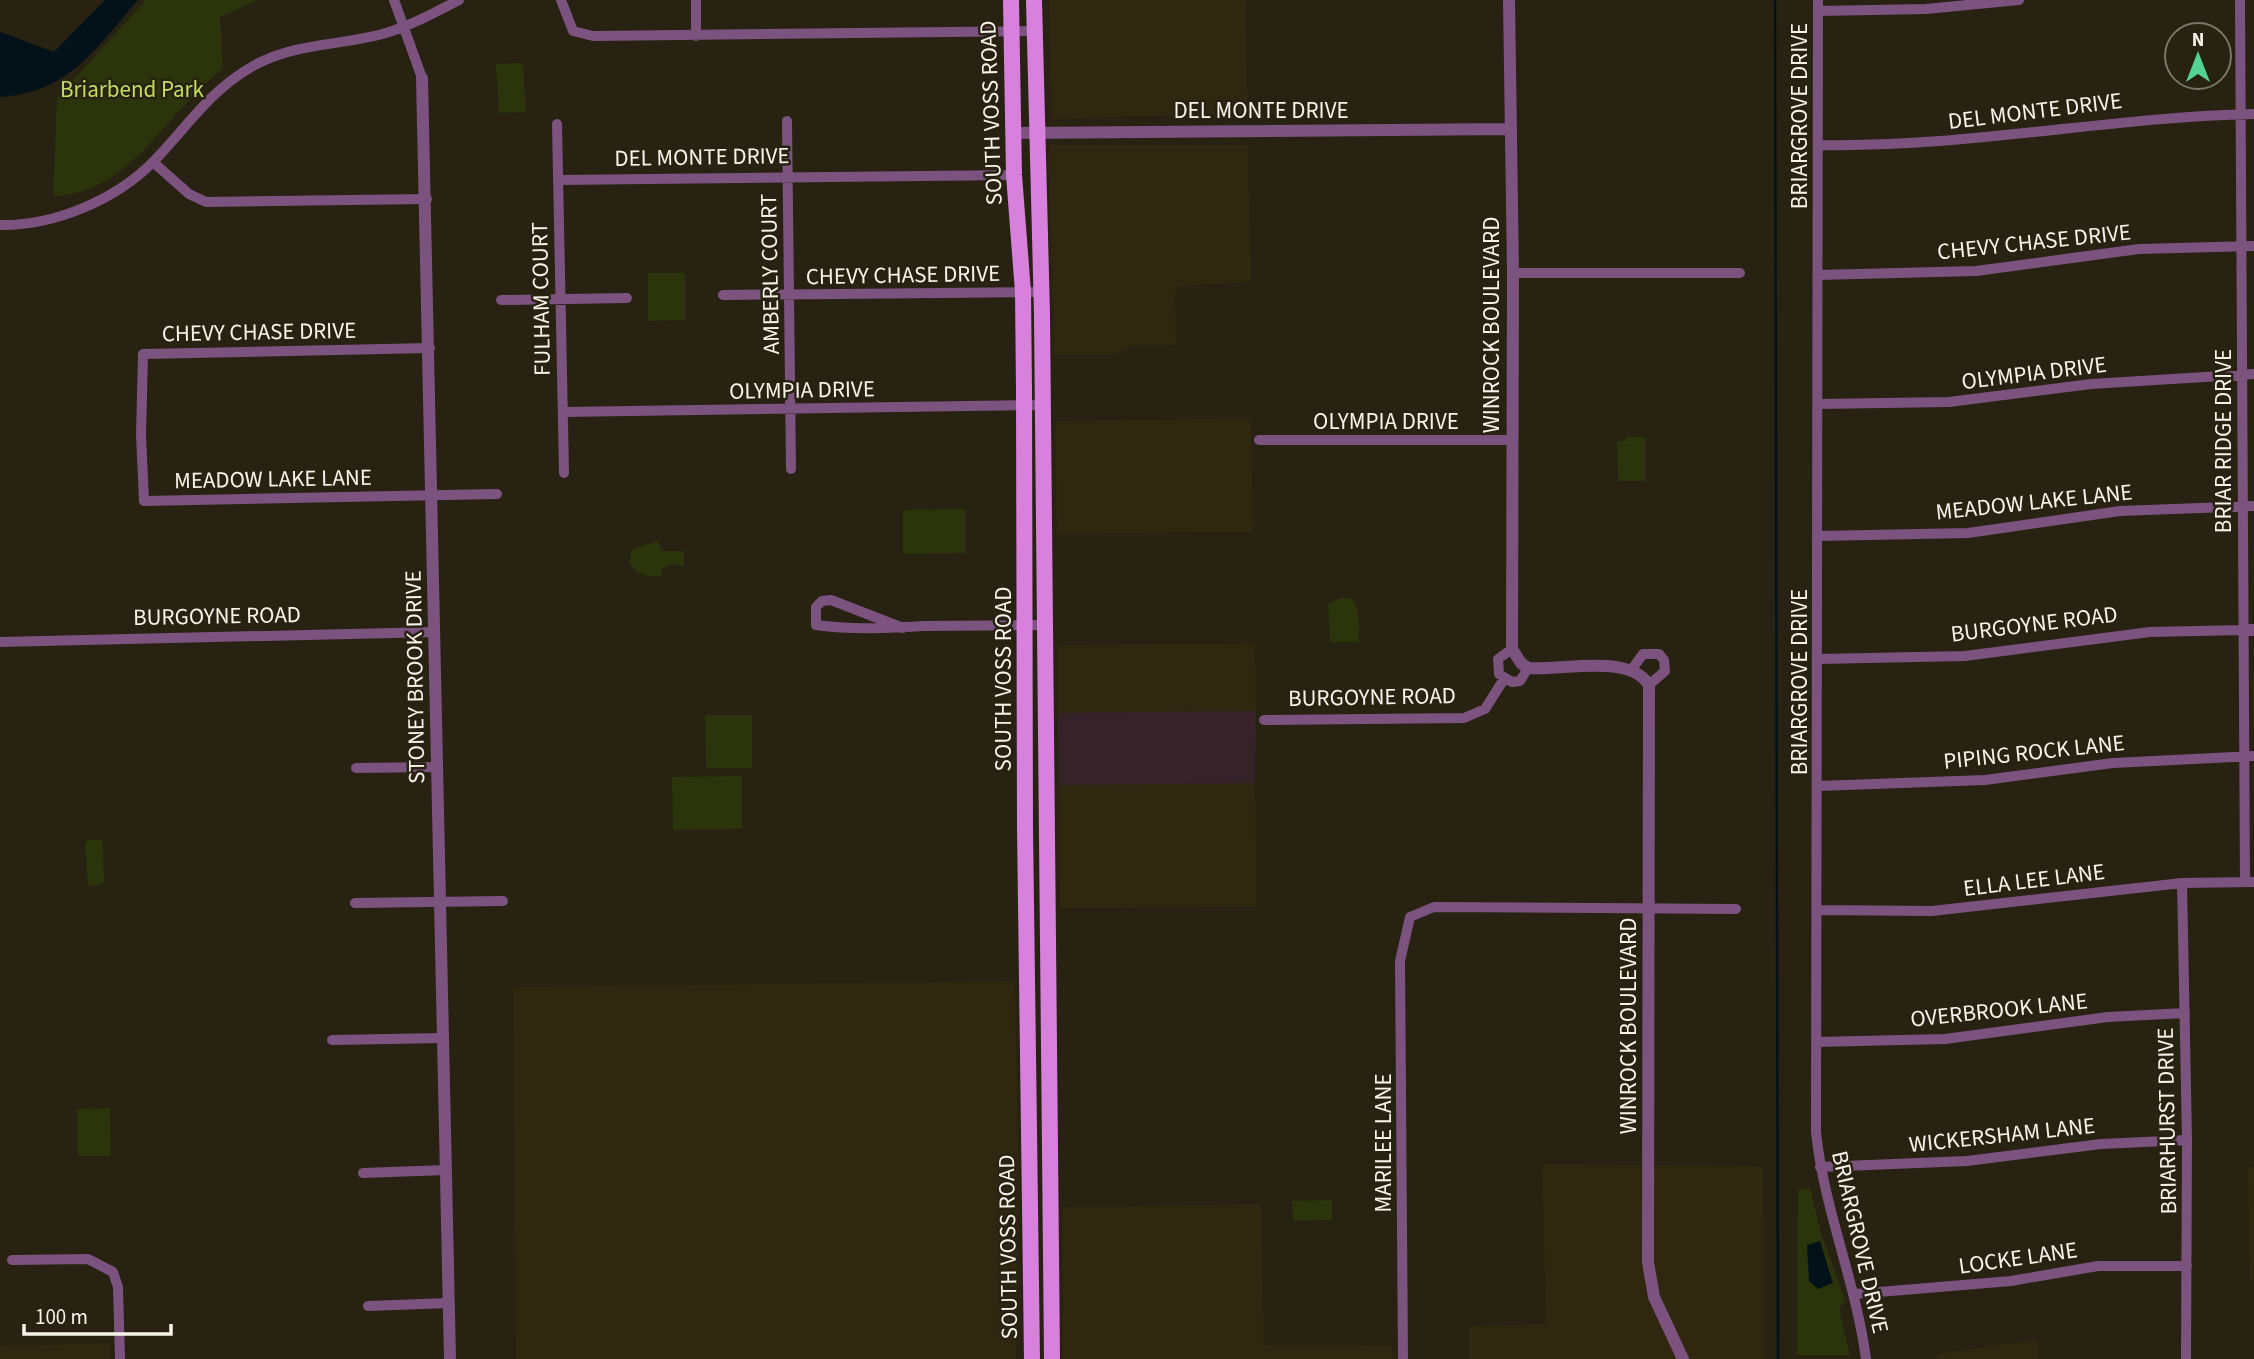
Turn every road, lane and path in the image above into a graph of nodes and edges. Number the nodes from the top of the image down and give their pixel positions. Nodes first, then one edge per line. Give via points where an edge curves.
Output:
1 (394, 0) edge
2 (459, 0) edge
3 (561, 0) edge
4 (696, 0) edge
5 (1011, 0) edge
6 (1034, 0) edge
7 (1509, 0) edge
8 (2019, 0) edge
9 (2240, 0) edge
10 (1818, 5) edge
11 (405, 26) junction
12 (1035, 31) junction
13 (1011, 32) junction
14 (696, 36) junction
15 (422, 78) joint
16 (2241, 114) junction
17 (2254, 114) edge
18 (787, 121) dead end
19 (557, 124) dead end
20 (1510, 129) junction
21 (1013, 133) junction
22 (1037, 133) junction
23 (1820, 145) junction
24 (153, 162) junction
25 (1014, 175) junction
26 (788, 177) junction
27 (558, 180) junction
28 (427, 199) junction
29 (0, 225) edge
30 (2241, 246) junction
31 (2254, 246) edge
32 (1513, 273) junction
33 (1740, 274) dead end
34 (1818, 275) junction
35 (1023, 292) junction
36 (1041, 292) junction
37 (723, 295) dead end
38 (789, 295) junction
39 (627, 298) dead end
40 (561, 299) junction
41 (501, 300) dead end
42 (430, 348) junction
43 (2242, 374) junction
44 (2254, 374) edge
45 (1818, 404) junction
46 (1042, 405) junction
47 (1024, 406) junction
48 (142, 407) joint
49 (791, 409) junction
50 (563, 412) junction
51 (1259, 440) dead end
52 (1513, 440) junction
53 (791, 468) dead end
54 (564, 473) dead end
55 (433, 494) junction
56 (497, 494) dead end
57 (2248, 506) edge
58 (1819, 536) junction
59 (1026, 625) junction
60 (1045, 625) junction
61 (903, 628) junction
62 (2249, 630) edge
63 (435, 632) junction
64 (0, 642) edge
65 (1512, 649) junction
66 (1819, 659) junction
67 (1528, 668) junction
68 (1632, 668) junction
69 (1504, 679) junction
70 (1650, 685) junction
71 (1264, 720) dead end
72 (1026, 756) junction
73 (1046, 756) junction
74 (2249, 756) edge
75 (438, 767) junction
76 (356, 768) dead end
77 (1818, 786) junction
78 (1048, 877) junction
79 (1026, 878) junction
80 (2250, 882) edge
81 (2182, 883) junction
82 (441, 901) junction
83 (503, 901) dead end
84 (355, 903) dead end
85 (1736, 909) dead end
86 (1648, 910) junction
87 (1819, 910) junction
88 (1027, 1005) junction
89 (1049, 1005) junction
90 (2185, 1013) junction
91 (444, 1038) junction
92 (332, 1040) dead end
93 (1816, 1042) junction
94 (1051, 1139) junction
95 (1029, 1140) junction
96 (2187, 1140) junction
97 (1820, 1167) junction
98 (446, 1170) junction
99 (363, 1172) dead end
100 (12, 1260) dead end
101 (2187, 1266) junction
102 (1032, 1274) junction
103 (1052, 1275) junction
104 (1855, 1294) junction
105 (449, 1303) junction
106 (368, 1306) dead end
107 (120, 1359) edge
108 (450, 1359) edge
109 (1032, 1359) edge
110 (1052, 1359) edge
111 (1403, 1359) edge
112 (1683, 1359) edge
113 (1867, 1359) edge
114 (2186, 1359) edge

1 - 11 street, STONEY BROOK DRIVE
2 - 11 street
3 - 14 street via 572,31 593,36
4 - 14 street
5 - 13 main road, SOUTH VOSS ROAD
6 - 12 main road, SOUTH VOSS ROAD
7 - 20 street, WINROCK BOULEVARD
8 - 10 street via 1926,9
9 - 16 street, BRIAR RIDGE DRIVE
10 - 23 street, BRIARGROVE DRIVE
11 - 15 street, STONEY BROOK DRIVE
11 - 24 street via 295,48 254,66 200,106
12 - 13 street
12 - 22 main road, SOUTH VOSS ROAD
13 - 14 street
13 - 21 main road, SOUTH VOSS ROAD
15 - 28 street, STONEY BROOK DRIVE
16 - 17 street, DEL MONTE DRIVE
16 - 23 street, DEL MONTE DRIVE via 2145,119 1945,142
16 - 30 street, BRIAR RIDGE DRIVE
18 - 26 street, AMBERLY COURT
19 - 27 street, FULHAM COURT
20 - 22 street, DEL MONTE DRIVE
20 - 32 street, WINROCK BOULEVARD
21 - 22 street, DEL MONTE DRIVE
21 - 25 main road, SOUTH VOSS ROAD
22 - 36 main road, SOUTH VOSS ROAD
23 - 34 street, BRIARGROVE DRIVE
24 - 28 street via 189,194 206,202
24 - 29 street via 94,202 38,221
25 - 26 street, DEL MONTE DRIVE
25 - 35 main road, SOUTH VOSS ROAD
26 - 27 street, DEL MONTE DRIVE
26 - 38 street, AMBERLY COURT
27 - 40 street, FULHAM COURT
28 - 42 street, STONEY BROOK DRIVE
30 - 31 street, CHEVY CHASE DRIVE
30 - 34 street, CHEVY CHASE DRIVE via 2139,250 1976,271
30 - 43 street, BRIAR RIDGE DRIVE
32 - 33 street
32 - 52 street, WINROCK BOULEVARD
34 - 45 street, BRIARGROVE DRIVE
35 - 36 street, CHEVY CHASE DRIVE
35 - 38 street, CHEVY CHASE DRIVE
35 - 47 main road, SOUTH VOSS ROAD
36 - 46 main road, SOUTH VOSS ROAD
37 - 38 street, CHEVY CHASE DRIVE
38 - 49 street, AMBERLY COURT
39 - 40 street
40 - 41 street
40 - 50 street, FULHAM COURT
42 - 48 street, CHEVY CHASE DRIVE via 143,354
42 - 55 street, STONEY BROOK DRIVE
43 - 44 street, OLYMPIA DRIVE
43 - 45 street, OLYMPIA DRIVE via 2091,384 1949,402
43 - 57 street, BRIAR RIDGE DRIVE
45 - 58 street, BRIARGROVE DRIVE
46 - 47 street, OLYMPIA DRIVE
46 - 60 main road, SOUTH VOSS ROAD
47 - 49 street, OLYMPIA DRIVE
47 - 59 main road, SOUTH VOSS ROAD
48 - 55 street, MEADOW LAKE LANE via 144,501
49 - 50 street, OLYMPIA DRIVE
49 - 53 street, AMBERLY COURT
50 - 54 street, FULHAM COURT
51 - 52 street, OLYMPIA DRIVE
52 - 65 street, WINROCK BOULEVARD
55 - 56 street, MEADOW LAKE LANE
55 - 63 street, STONEY BROOK DRIVE
57 - 58 street, MEADOW LAKE LANE via 2120,512 1968,533
57 - 62 street, BRIAR RIDGE DRIVE
58 - 66 street, BRIARGROVE DRIVE
59 - 60 street
59 - 61 street
59 - 72 main road, SOUTH VOSS ROAD
60 - 73 main road, SOUTH VOSS ROAD
61 - 61 street via 826,599 816,607 816,625 855,631
62 - 66 street, BURGOYNE ROAD via 2150,632 1965,656
62 - 74 street, BRIAR RIDGE DRIVE
63 - 64 street, BURGOYNE ROAD
63 - 75 street, STONEY BROOK DRIVE
65 - 67 street
65 - 69 street, WINROCK BOULEVARD via 1498,659 1497,668
66 - 77 street, BRIARGROVE DRIVE
67 - 68 street, WINROCK BOULEVARD
67 - 69 street, WINROCK BOULEVARD via 1520,681
68 - 70 street
68 - 70 street, WINROCK BOULEVARD via 1643,654 1659,654 1665,671
69 - 71 street, BURGOYNE ROAD via 1485,709 1464,718
70 - 86 street, WINROCK BOULEVARD
72 - 73 main road
72 - 79 main road, SOUTH VOSS ROAD
73 - 78 main road, SOUTH VOSS ROAD
74 - 77 street, PIPING ROCK LANE via 2113,763 1985,780
74 - 80 street, BRIAR RIDGE DRIVE
75 - 76 street
75 - 82 street, STONEY BROOK DRIVE
77 - 87 street, BRIARGROVE DRIVE
78 - 79 main road
78 - 89 main road, SOUTH VOSS ROAD
79 - 88 main road, SOUTH VOSS ROAD
80 - 81 street, ELLA LEE LANE
81 - 87 street, ELLA LEE LANE via 1932,911
81 - 90 street, BRIARHURST DRIVE
82 - 83 street
82 - 84 street
82 - 91 street, STONEY BROOK DRIVE
85 - 86 street
86 - 111 street, MARILEE LANE via 1434,907 1410,917 1400,961
86 - 112 street, WINROCK BOULEVARD via 1648,1262 1654,1297
87 - 93 street, BRIARGROVE DRIVE
88 - 89 main road
88 - 95 main road, SOUTH VOSS ROAD
89 - 94 main road, SOUTH VOSS ROAD
90 - 93 street, OVERBROOK LANE via 2108,1017 1945,1039
90 - 96 street, BRIARHURST DRIVE
91 - 92 street
91 - 98 street, STONEY BROOK DRIVE
93 - 97 street, BRIARGROVE DRIVE
94 - 95 main road
94 - 103 main road, SOUTH VOSS ROAD
95 - 102 main road, SOUTH VOSS ROAD
96 - 97 street, WICKERSHAM LANE via 2101,1144 1967,1161
96 - 101 street, BRIARHURST DRIVE
97 - 104 street, BRIARGROVE DRIVE
98 - 99 street
98 - 105 street, STONEY BROOK DRIVE
100 - 107 street via 88,1259 113,1272 118,1287
101 - 104 street, LOCKE LANE via 2098,1266 2011,1282
101 - 114 street, BRIARHURST DRIVE
102 - 103 main road
102 - 109 main road, SOUTH VOSS ROAD
103 - 110 main road, SOUTH VOSS ROAD
104 - 113 street, BRIARGROVE DRIVE
105 - 106 street
105 - 108 street, STONEY BROOK DRIVE

